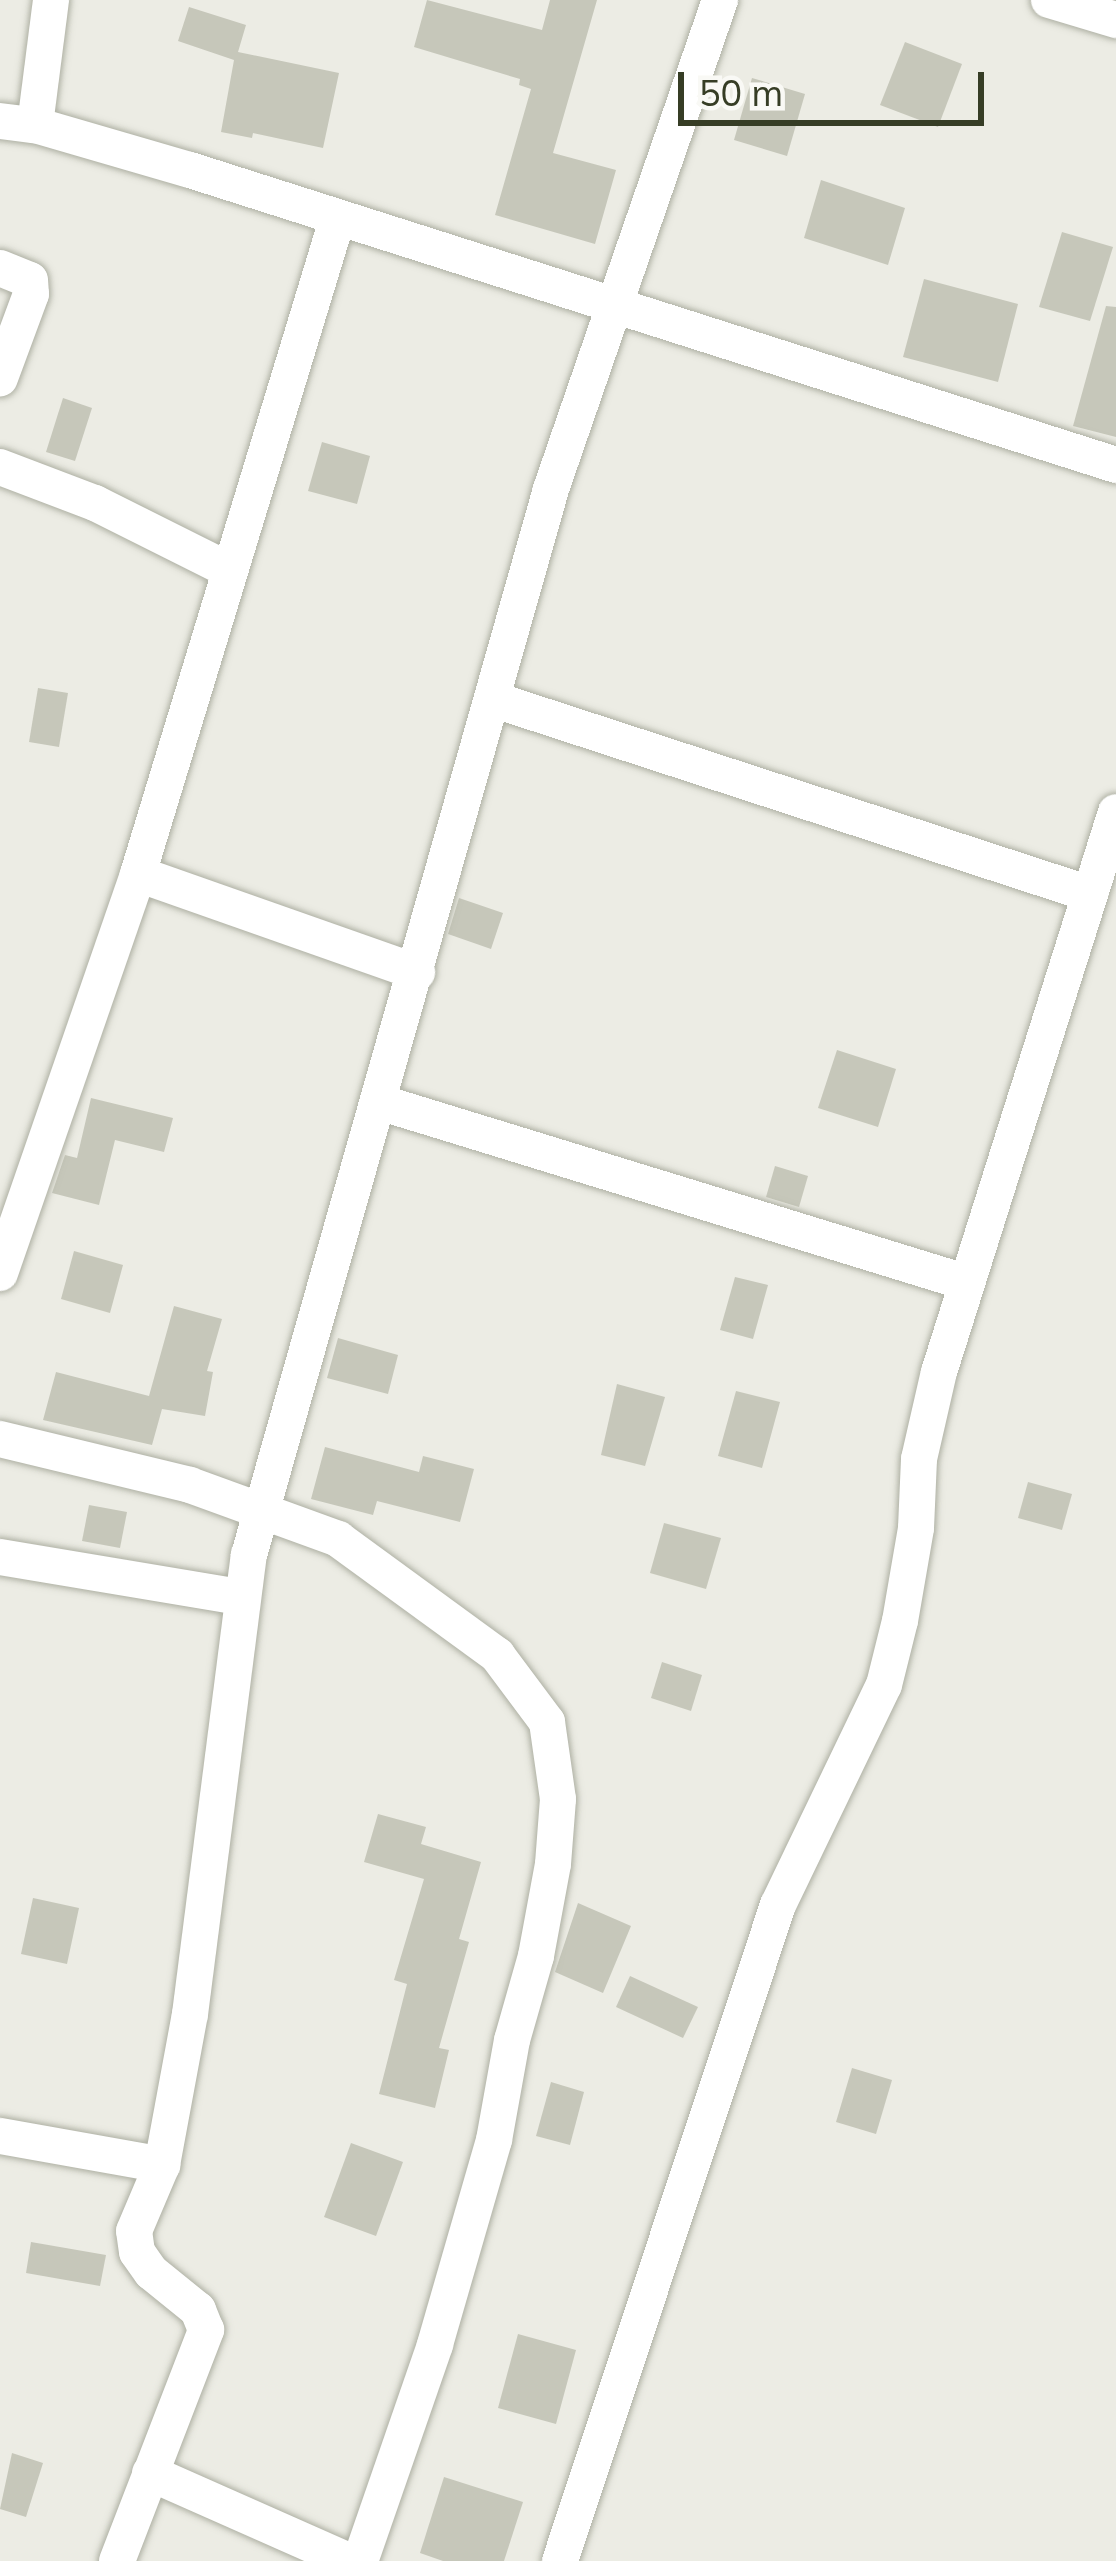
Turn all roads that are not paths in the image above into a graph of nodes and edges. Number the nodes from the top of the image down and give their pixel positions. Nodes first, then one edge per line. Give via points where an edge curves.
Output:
1 (51, 0) edge
2 (720, 0) edge
3 (1049, 0) edge
4 (1116, 20) edge
5 (18, 123) edge
6 (338, 220) junction
7 (0, 268) edge
8 (614, 308) junction
9 (0, 379) edge
10 (1116, 465) edge
11 (0, 467) edge
12 (227, 569) junction
13 (495, 700) junction
14 (1116, 812) edge
15 (138, 874) junction
16 (1090, 894) junction
17 (417, 972) junction
18 (379, 1102) junction
19 (0, 1273) edge
20 (965, 1282) junction
21 (0, 1439) edge
22 (260, 1508) junction
23 (0, 1557) edge
24 (240, 1597) junction
25 (0, 2136) edge
26 (162, 2165) junction
27 (150, 2473) junction
28 (117, 2561) edge
29 (349, 2561) edge
30 (360, 2561) edge
31 (560, 2561) edge

1 - 5 street
2 - 8 street
3 - 4 street
5 - 6 street
6 - 8 street
6 - 12 street
7 - 9 street via 31,280 31,294
8 - 10 street
8 - 13 street via 551,489
11 - 12 street via 95,503
12 - 15 street
13 - 16 street
13 - 17 street
14 - 16 street
15 - 17 street
15 - 19 street
16 - 20 street
17 - 18 street
18 - 20 street
18 - 22 street
20 - 31 street via 920,1459 916,1528 884,1685 778,1904
21 - 22 street
22 - 24 street
22 - 30 street via 338,1539 497,1655 547,1722 555,1756 554,1864 494,2140
23 - 24 street
24 - 26 street via 207,1908
25 - 26 street
26 - 27 street via 134,2230 137,2252 198,2310 206,2330
27 - 28 street
27 - 29 street

